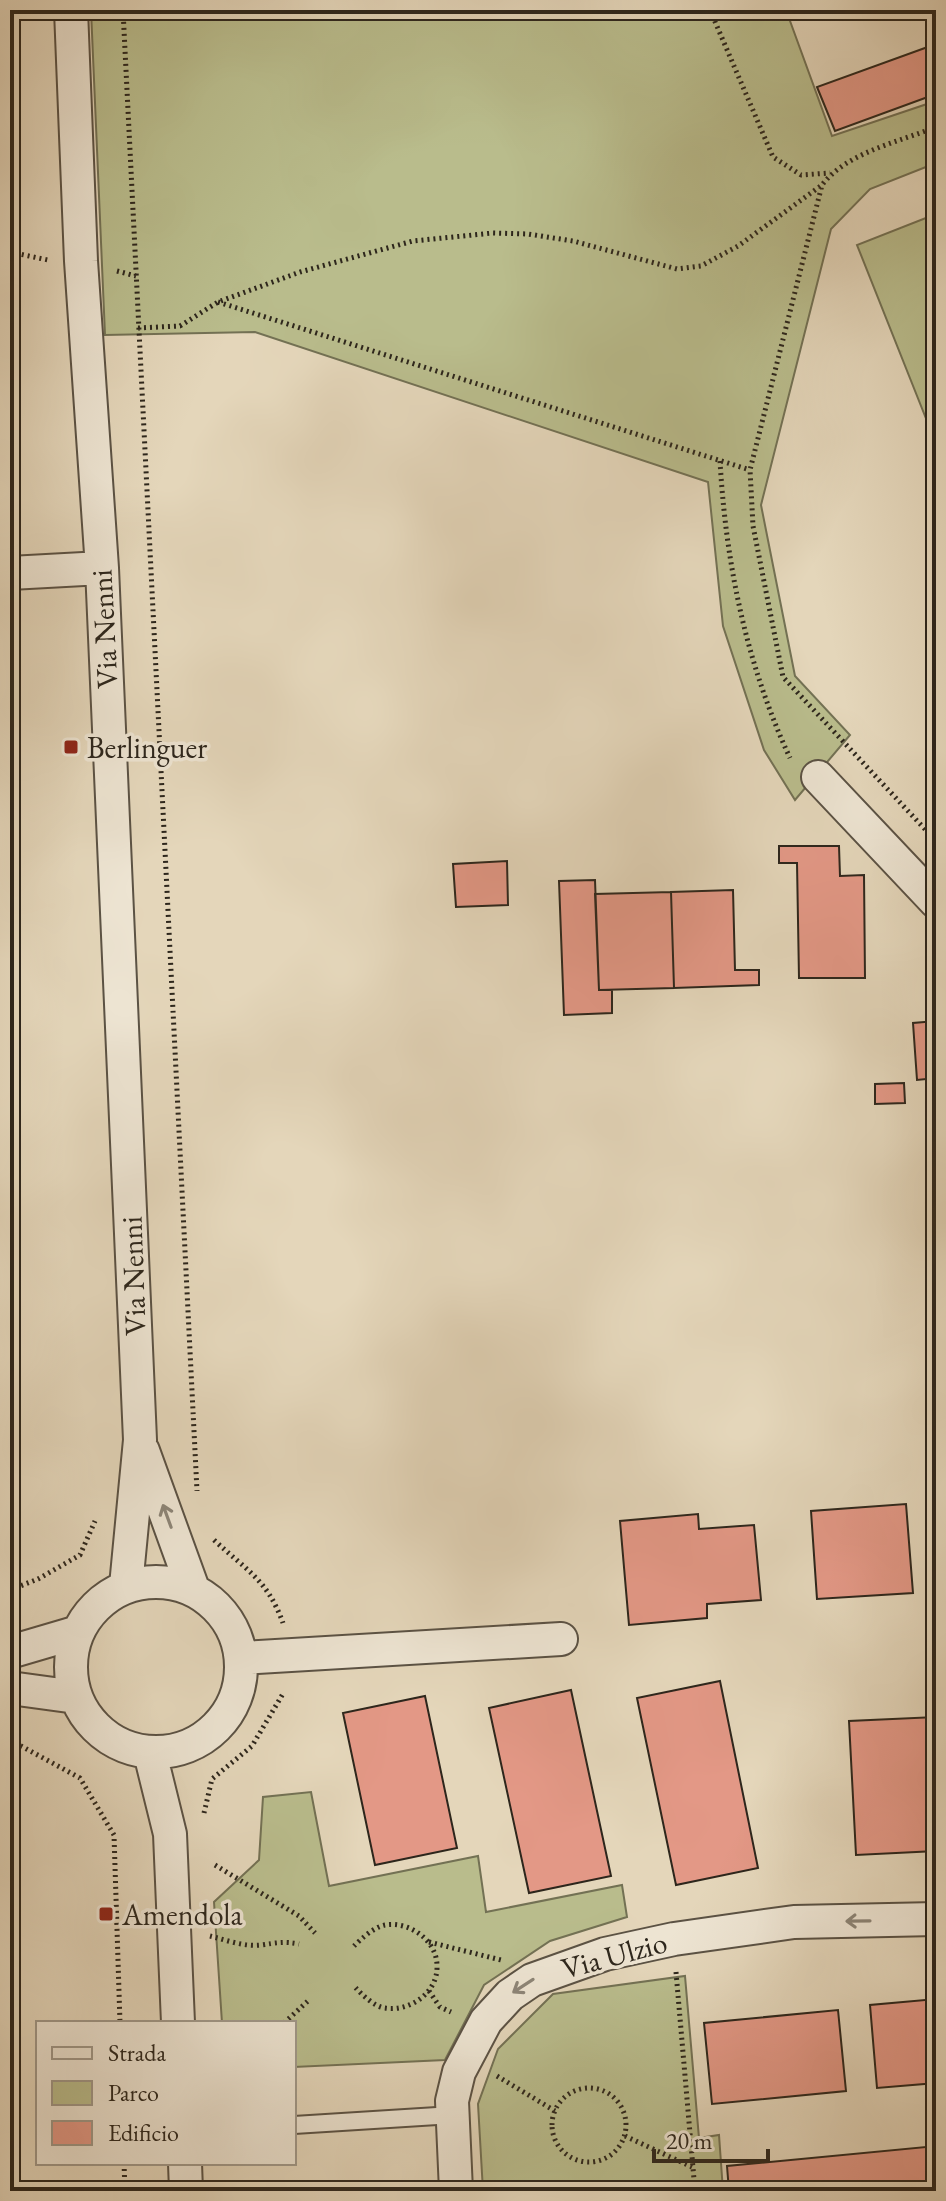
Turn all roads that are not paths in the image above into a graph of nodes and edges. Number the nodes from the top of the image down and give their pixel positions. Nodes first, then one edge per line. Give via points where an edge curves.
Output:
1 (71, 10) edge
2 (102, 568) junction
3 (10, 573) edge
4 (818, 777) road end
5 (936, 902) edge
6 (140, 1440) junction
7 (126, 1586) junction
8 (193, 1589) junction
9 (78, 1632) junction
10 (561, 1639) dead end
11 (10, 1652) edge
12 (242, 1658) junction
13 (10, 1688) edge
14 (76, 1697) junction
15 (185, 1748) junction
16 (150, 1753) junction
17 (170, 1834) junction
18 (936, 1919) edge
19 (178, 2021) edge
20 (453, 2115) junction
21 (296, 2125) edge
22 (185, 2165) edge
23 (186, 2191) edge
24 (456, 2191) edge

1 - 2 street, Via Nenni
2 - 3 street
2 - 6 street, Via Nenni
4 - 5 street
6 - 7 street, Via Nenni
8 -> 6 street, Via Nenni
7 - 8 street via 160,1581
7 - 9 street via 101,1601
8 - 12 street via 220,1609 235,1632
9 - 11 street
9 - 14 street via 71,1664
10 - 12 street
12 - 15 street via 233,1704 212,1733
13 - 14 street
14 - 16 street via 95,1727 120,1745
15 - 16 street
15 - 17 street
16 - 17 street
17 - 19 street
18 -> 20 street, Via Ulzio via 794,1922 674,1939 605,1954 532,1980 486,2021 459,2072
20 - 21 lane
20 - 24 street, Via Ulzio
22 - 23 street

